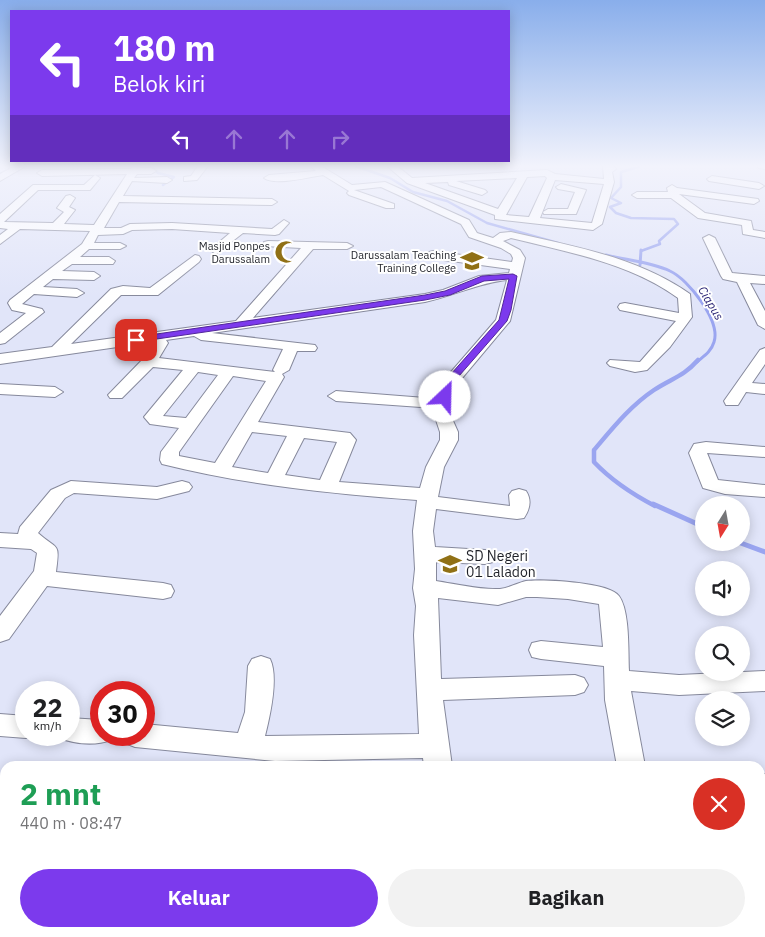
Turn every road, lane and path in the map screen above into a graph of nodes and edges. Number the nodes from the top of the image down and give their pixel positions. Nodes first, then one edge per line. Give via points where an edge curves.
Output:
1 (10, 210) edge
2 (69, 210) joint
3 (110, 210) joint
4 (120, 210) edge
5 (441, 210) edge
6 (490, 210) edge
7 (502, 210) edge
8 (572, 210) edge
9 (601, 210) edge
10 (694, 210) edge
11 (537, 211) joint
12 (49, 212) dead end
13 (500, 213) junction
14 (0, 220) edge
15 (132, 221) dead end
16 (533, 221) junction
17 (284, 223) dead end
18 (0, 225) edge
19 (55, 227) junction
20 (100, 227) junction
21 (240, 230) junction
22 (747, 232) junction
23 (9, 233) edge
24 (64, 235) dead end
25 (765, 235) edge
26 (495, 242) junction
27 (268, 244) dead end
28 (86, 246) junction
29 (120, 246) dead end
30 (309, 246) junction
31 (346, 246) dead end
32 (216, 250) dead end
33 (433, 255) dead end
34 (195, 259) dead end
35 (71, 260) junction
36 (109, 261) dead end
37 (515, 271) junction
38 (53, 275) junction
39 (94, 276) dead end
40 (742, 279) junction
41 (765, 280) edge
42 (33, 290) junction
43 (78, 293) dead end
44 (750, 297) junction
45 (765, 298) edge
46 (625, 307) dead end
47 (684, 318) junction
48 (763, 319) edge
49 (242, 323) junction
50 (194, 331) junction
51 (156, 337) junction
52 (0, 340) edge
53 (292, 346) junction
54 (310, 348) dead end
55 (57, 350) junction
56 (763, 359) edge
57 (2, 360) edge
58 (150, 361) junction
59 (615, 363) dead end
60 (194, 367) junction
61 (281, 370) dead end
62 (229, 371) junction
63 (0, 389) edge
64 (765, 389) edge
65 (55, 392) dead end
66 (116, 395) dead end
67 (336, 396) dead end
68 (443, 404) junction
69 (191, 424) junction
70 (248, 426) junction
71 (298, 431) junction
72 (765, 452) edge
73 (221, 469) junction
74 (274, 479) junction
75 (182, 487) dead end
76 (336, 488) dead end
77 (765, 491) edge
78 (519, 495) dead end
79 (428, 498) junction
80 (0, 540) edge
81 (37, 542) junction
82 (425, 554) junction
83 (485, 557) dead end
84 (42, 578) junction
85 (424, 588) junction
86 (163, 591) dead end
87 (0, 633) edge
88 (541, 650) dead end
89 (261, 666) dead end
90 (616, 669) junction
91 (765, 682) edge
92 (575, 685) dead end
93 (429, 690) junction
94 (0, 725) edge
95 (15, 726) edge
96 (155, 737) edge
97 (248, 747) junction
98 (435, 756) edge
99 (630, 761) edge

1 - 14 street
2 - 12 street
2 - 19 street via 70,213
3 - 4 street
3 - 20 street
5 - 26 street via 465,222 473,235
6 - 13 street
7 - 13 street
8 - 11 street via 571,213
9 - 16 street via 596,226
10 - 22 street via 702,216 748,223
11 - 16 street
13 - 16 street via 500,218
15 - 20 street
17 - 21 street via 275,232
18 - 23 street
19 - 20 street
19 - 23 street
20 - 21 street via 123,231 130,227 172,226
20 - 28 street
21 - 32 street
22 - 25 street
22 - 40 street via 718,228 712,236 728,276
23 - 24 street
26 - 37 street via 516,252 519,258
26 - 47 street via 504,235 511,235 581,251 658,279 685,297
27 - 30 street
28 - 29 street
28 - 35 street
30 - 31 street
30 - 49 street
33 - 37 street
34 - 55 street via 153,292 123,290 111,295
35 - 36 street
35 - 38 street
37 - 49 street via 425,298
37 - 68 street via 503,321 454,376
38 - 39 street
38 - 42 street
40 - 41 street
40 - 44 street
42 - 43 street
42 - 52 street via 15,303 17,307 37,312
44 - 45 street
44 - 48 street
46 - 47 street
47 - 59 street via 646,365 637,367
49 - 50 street
50 - 51 street
50 - 53 street via 203,337
51 - 55 street
51 - 58 street via 160,345
53 - 54 street
53 - 61 street
55 - 57 street
56 - 64 street via 737,394
58 - 60 street
58 - 66 street
60 - 62 street
60 - 69 street via 152,417
62 - 69 street
62 - 70 street via 276,377
63 - 65 street
67 - 68 street
68 - 79 street via 442,414 449,440 435,467
69 - 73 street via 170,452 169,460
70 - 71 street
70 - 73 street
71 - 74 street
71 - 74 street via 347,440 327,487
72 - 77 street via 698,450 710,484
73 - 74 street
75 - 81 street via 158,493 90,487 66,489 29,528 28,535
76 - 79 street
78 - 79 street via 520,510 517,513
79 - 82 street via 423,531
80 - 81 street
81 - 84 street via 48,550
82 - 83 street
82 - 85 street
84 - 86 street
84 - 87 street
85 - 90 street via 508,597 524,590 548,590 607,598 614,621
85 - 93 street via 428,606
88 - 90 street
89 - 97 street via 258,712
90 - 91 street via 679,685
90 - 99 street
92 - 93 street
93 - 98 street
94 - 95 street
96 - 97 street
97 - 98 street

